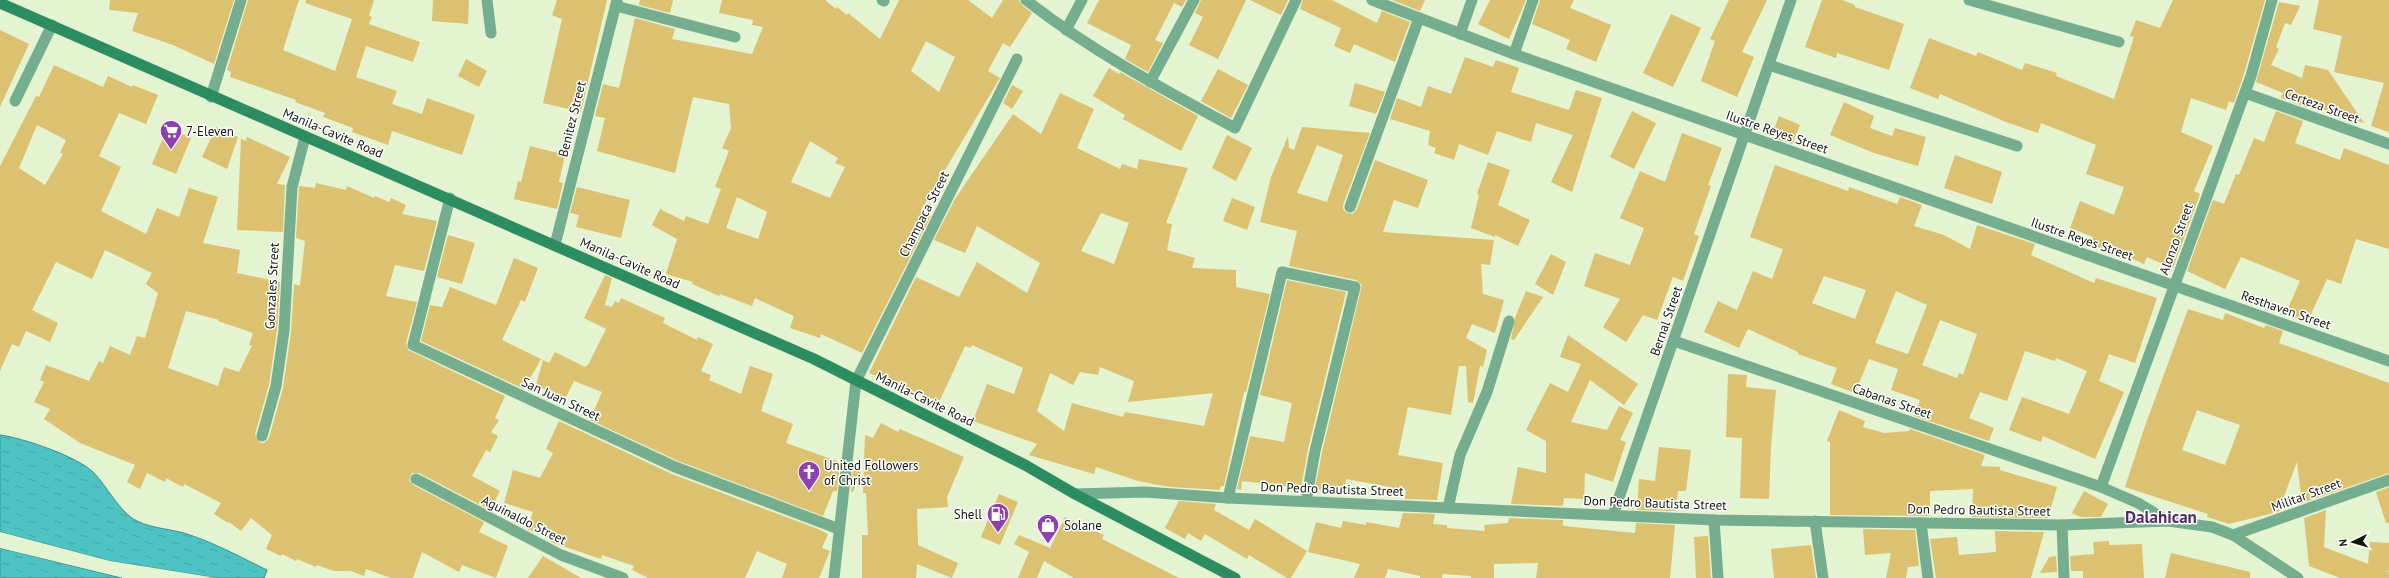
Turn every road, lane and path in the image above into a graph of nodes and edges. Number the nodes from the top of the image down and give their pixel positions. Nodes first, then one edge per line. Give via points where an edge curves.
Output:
1 (241, 0) edge
2 (487, 0) edge
3 (1026, 0) edge
4 (1082, 0) edge
5 (1194, 0) edge
6 (1296, 0) edge
7 (1372, 0) edge
8 (1472, 0) edge
9 (1533, 0) edge
10 (1791, 0) edge
11 (1969, 0) edge
12 (2272, 0) edge
13 (0, 3) edge
14 (616, 3) edge
15 (1419, 18) junction
16 (52, 25) junction
17 (1066, 30) junction
18 (491, 33) dead end
19 (1460, 34) junction
20 (735, 37) dead end
21 (2119, 42) dead end
22 (1514, 54) junction
23 (1017, 59) dead end
24 (1769, 65) junction
25 (1150, 82) junction
26 (2245, 93) junction
27 (211, 97) junction
28 (14, 101) dead end
29 (1745, 135) junction
30 (305, 137) junction
31 (2389, 144) edge
32 (2017, 146) dead end
33 (450, 198) junction
34 (1350, 207) dead end
35 (555, 245) junction
36 (2173, 286) junction
37 (1509, 321) dead end
38 (1674, 341) junction
39 (2389, 361) edge
40 (856, 380) junction
41 (262, 436) dead end
42 (416, 480) dead end
43 (2389, 480) edge
44 (2101, 487) junction
45 (1075, 494) junction
46 (1228, 498) junction
47 (1306, 501) junction
48 (1448, 508) junction
49 (1613, 516) junction
50 (1714, 520) junction
51 (1815, 521) junction
52 (2168, 521) junction
53 (1921, 524) junction
54 (2062, 525) junction
55 (839, 529) junction
56 (2233, 536) junction
57 (622, 578) edge
58 (834, 578) edge
59 (1235, 578) edge
60 (1718, 578) edge
61 (1823, 578) edge
62 (1928, 578) edge
63 (2064, 578) edge
64 (2298, 578) edge

1 - 27 street
2 - 18 street
3 - 17 street
4 - 17 street
5 - 25 street
6 - 25 street via 1235,128
7 - 15 street, Ilustre Reyes Street
8 - 19 street
9 - 22 street
10 - 24 street, Bernal Street
11 - 21 street
12 - 26 street, Alonzo Street
13 - 16 main road, Manila-Cavite Road
14 - 20 street
14 - 35 street, Benitez Street
15 - 19 street, Ilustre Reyes Street
15 - 34 street
16 - 27 main road, Manila-Cavite Road
16 - 28 street
17 - 25 street
19 - 22 street, Ilustre Reyes Street
22 - 29 street, Ilustre Reyes Street
23 - 40 street, Champaca Street
24 - 29 street, Bernal Street
24 - 32 street
26 - 31 street, Certeza Street
26 - 36 street, Alonzo Street
27 - 30 main road, Manila-Cavite Road
29 - 36 street, Ilustre Reyes Street
29 - 38 street, Bernal Street
30 - 33 main road, Manila-Cavite Road
30 - 41 street, Gonzales Street via 292,187 284,332 276,386
33 - 35 main road, Manila-Cavite Road
33 - 55 street, San Juan Street via 413,345 675,467
35 - 40 main road, Manila-Cavite Road
36 - 39 street, Resthaven Street
36 - 44 street, Alonzo Street
37 - 48 street via 1487,392 1460,455
38 - 44 street, Cabanas Street
38 - 49 street, Bernal Street
40 - 45 main road, Manila-Cavite Road via 1025,465
40 - 55 street
42 - 57 street, Aguinaldo Street via 561,555
43 - 56 street, Militar Street
44 - 52 street, Cabanas Street via 2138,503
45 - 46 street, Don Pedro Bautista Street via 1145,492
45 - 59 main road, Manila-Cavite Road
46 - 47 street, Don Pedro Bautista Street
46 - 47 street via 1282,272 1355,287 1315,451
47 - 48 street, Don Pedro Bautista Street
48 - 49 street, Don Pedro Bautista Street
49 - 50 street, Don Pedro Bautista Street
50 - 51 street, Don Pedro Bautista Street
50 - 60 street
51 - 53 street, Don Pedro Bautista Street
51 - 61 street
52 - 54 street, Don Pedro Bautista Street
52 - 56 street, Don Pedro Bautista Street via 2212,527
53 - 54 street, Don Pedro Bautista Street
53 - 62 street
54 - 63 street
55 - 58 street
56 - 64 street, Don Pedro Bautista Street

